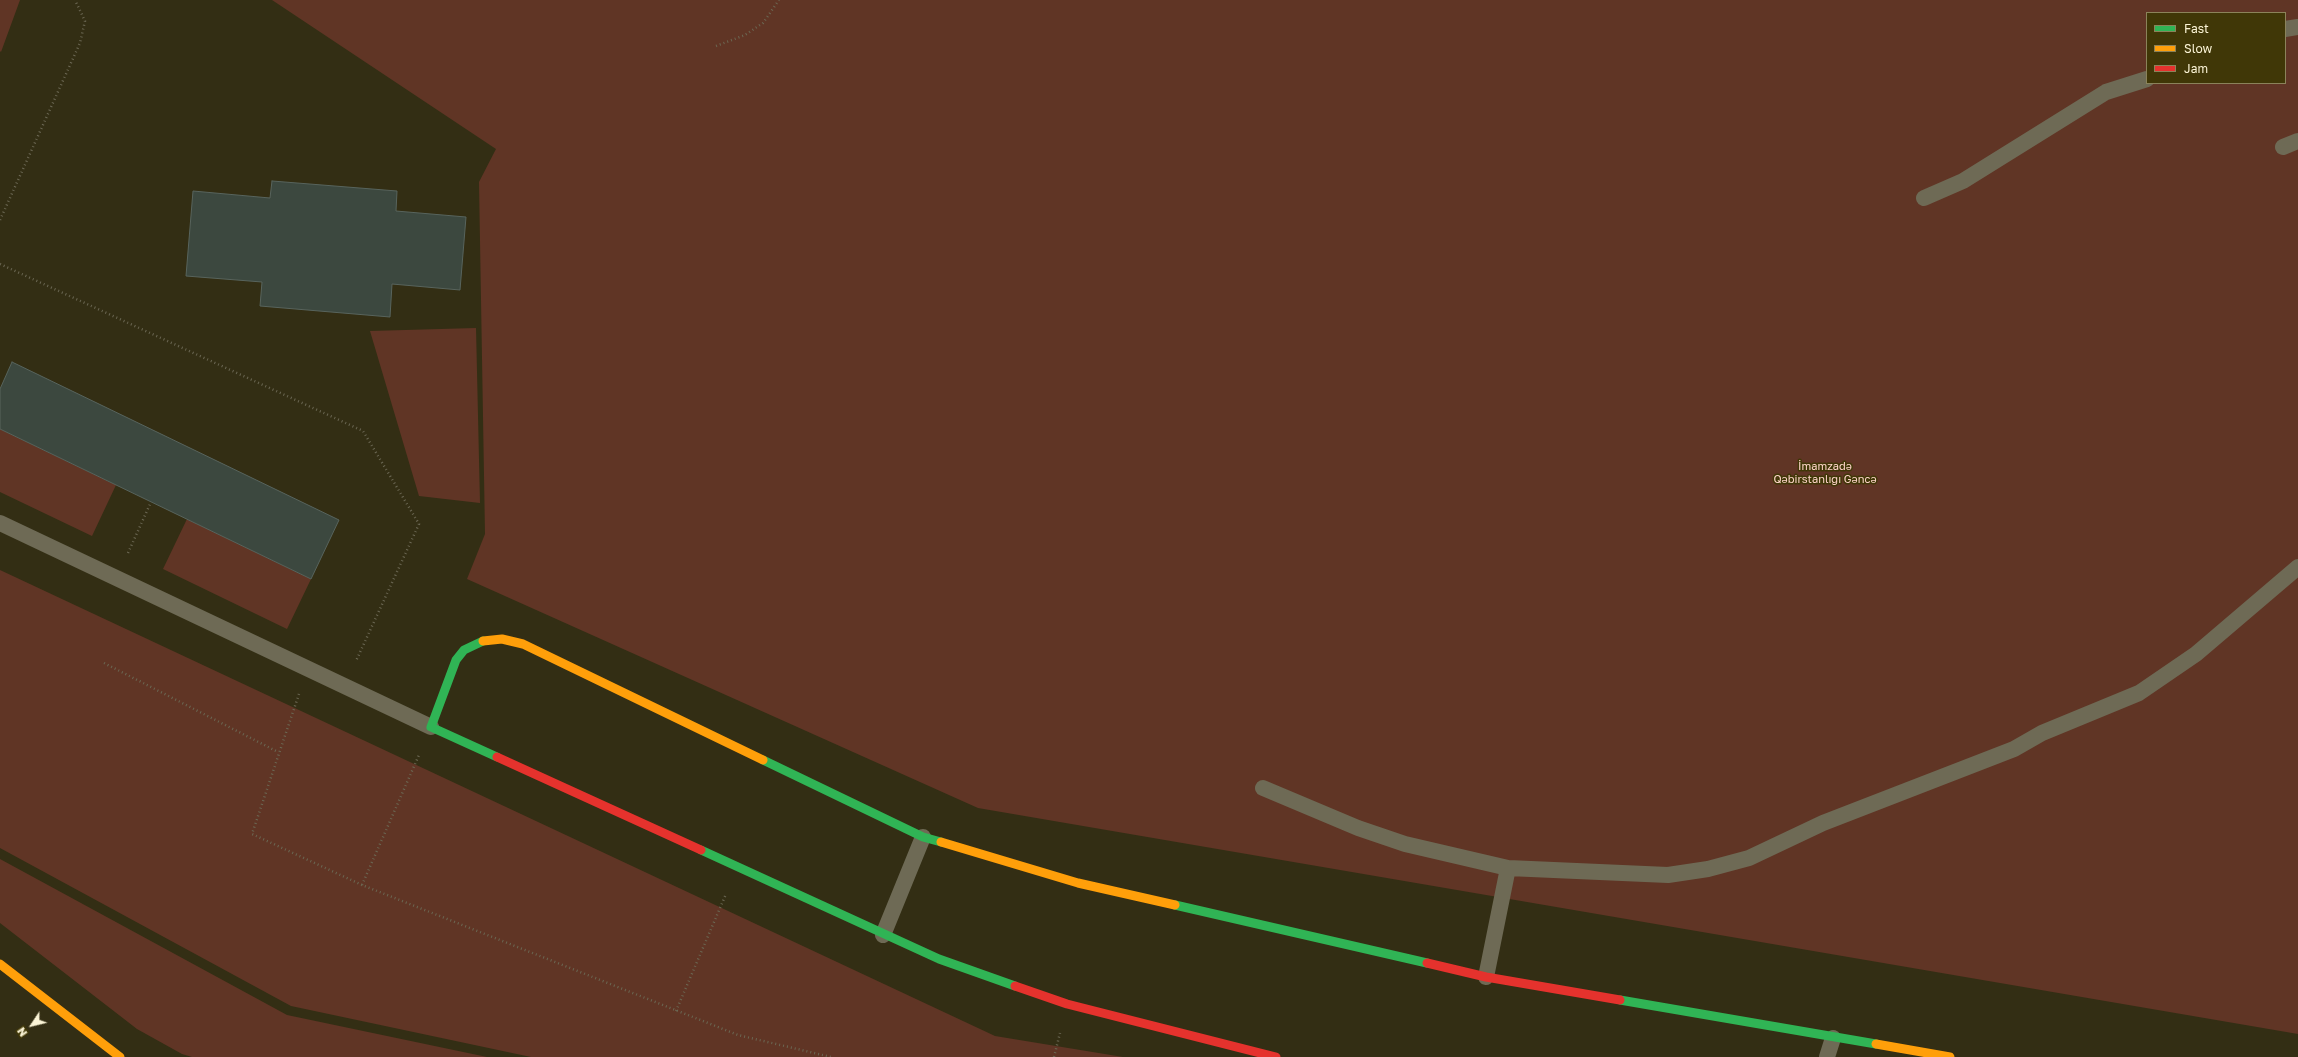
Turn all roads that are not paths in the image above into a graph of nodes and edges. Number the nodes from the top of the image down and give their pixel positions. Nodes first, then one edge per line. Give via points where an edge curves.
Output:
1 (2298, 27) edge
2 (2286, 28) edge
3 (2146, 79) edge
4 (1924, 198) dead end
5 (0, 523) edge
6 (2298, 567) edge
7 (431, 727) junction
8 (1263, 788) dead end
9 (923, 837) junction
10 (1508, 868) junction
11 (883, 935) junction
12 (0, 964) edge
13 (1486, 976) junction
14 (1833, 1038) junction
15 (120, 1057) edge
16 (1276, 1057) edge
17 (1828, 1057) edge
18 (1950, 1057) edge

1 - 2 lane
3 - 4 lane via 2106,92 1963,180
5 - 7 lane
6 - 10 lane via 2196,654 2139,693 2042,733 2014,749 1823,823 1749,858 1708,869 1668,875
7 - 9 street via 456,660 464,650 479,641 502,639 523,644
7 - 11 street
8 - 10 lane via 1358,828 1405,844
9 - 11 lane
9 - 13 street via 1078,883
10 - 13 lane
11 - 16 street via 939,959 1067,1004
12 - 15 street
13 - 14 street
14 - 17 lane
14 - 18 street

